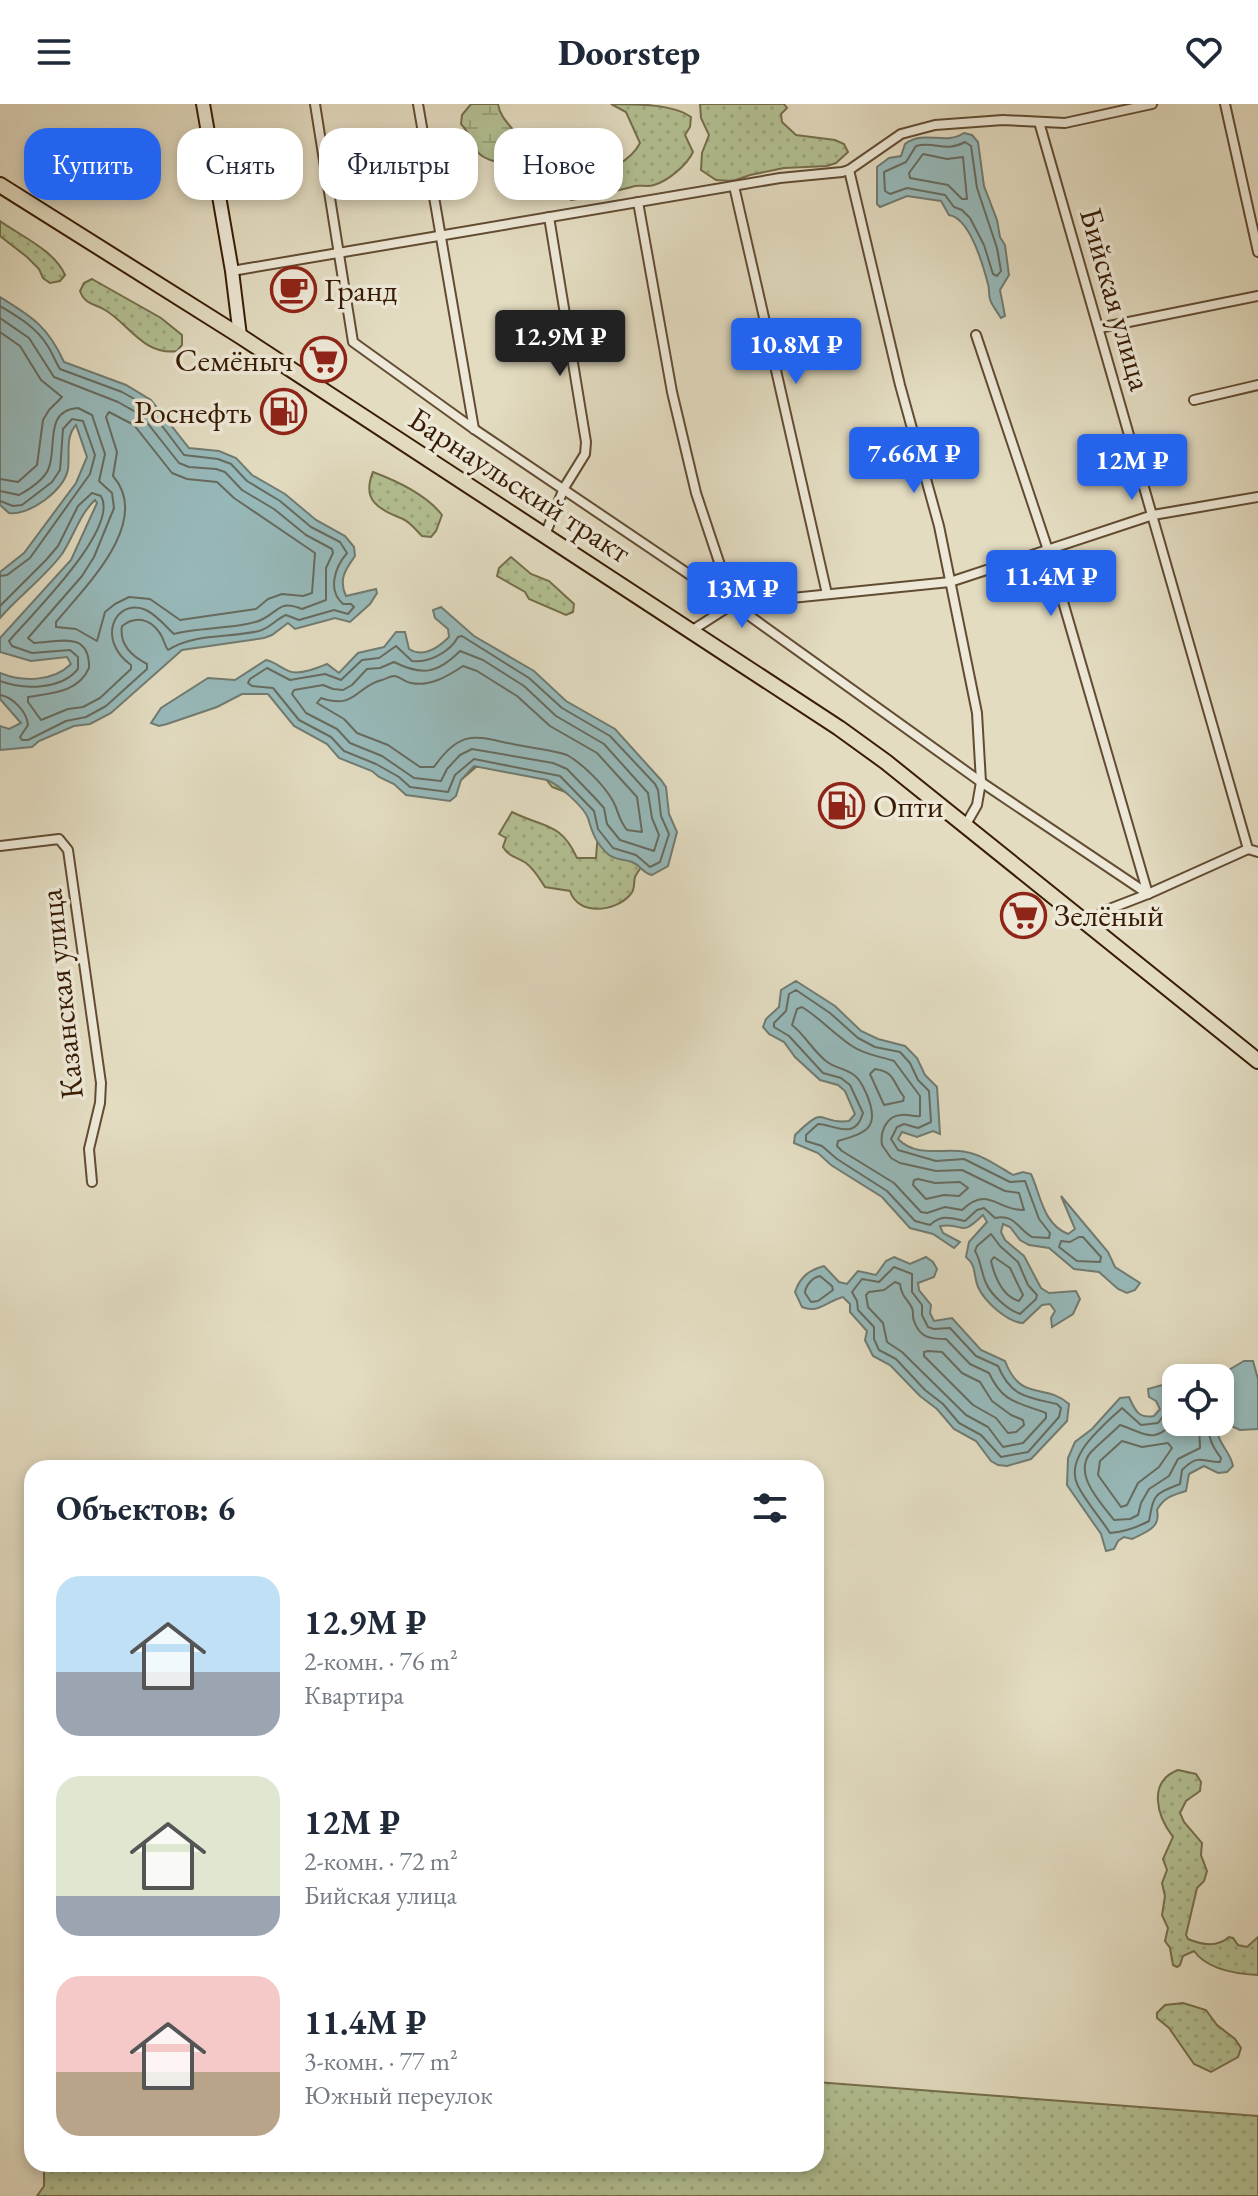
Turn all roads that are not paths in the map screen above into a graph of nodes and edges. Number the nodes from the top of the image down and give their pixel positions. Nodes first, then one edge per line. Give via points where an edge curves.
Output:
1 (203, 104) edge
2 (315, 104) edge
3 (418, 104) edge
4 (1152, 104) edge
5 (1225, 104) edge
6 (1039, 122) junction
7 (849, 170) junction
8 (0, 185) edge
9 (734, 186) junction
10 (638, 202) junction
11 (549, 217) junction
12 (442, 235) junction
13 (1258, 252) edge
14 (340, 253) junction
15 (232, 271) junction
16 (1258, 296) edge
17 (1099, 328) junction
18 (976, 335) dead end
19 (240, 336) junction
20 (1258, 385) edge
21 (1194, 400) dead end
22 (474, 429) junction
23 (564, 488) junction
24 (1258, 497) edge
25 (1153, 515) junction
26 (545, 535) junction
27 (1048, 550) junction
28 (950, 582) junction
29 (827, 594) junction
30 (733, 604) junction
31 (691, 631) junction
32 (981, 782) junction
33 (965, 826) junction
34 (0, 846) edge
35 (1248, 849) junction
36 (1258, 852) edge
37 (1148, 894) junction
38 (1088, 924) junction
39 (1258, 1061) edge
40 (92, 1182) dead end

1 - 15 street
2 - 14 street
3 - 12 street
4 - 6 street via 1081,121
5 - 13 street
6 - 7 street via 913,129
6 - 17 street, Бийская улица
7 - 9 street
7 - 28 street
8 - 19 main road, Барнаульский тракт
9 - 10 street
9 - 29 street
10 - 11 street
10 - 30 street via 672,392 696,493
11 - 12 street
11 - 23 street via 586,442 585,454
12 - 14 street
12 - 22 street
14 - 15 street
14 - 22 street via 353,342
15 - 19 street
16 - 17 street
17 - 25 street, Бийская улица
18 - 27 street
19 - 26 main road, Барнаульский тракт
20 - 21 street
22 - 23 street
23 - 26 street
23 - 30 street
24 - 25 street
25 - 27 street
25 - 35 street, Бийская улица
26 - 31 main road, Барнаульский тракт
27 - 28 street
27 - 37 street
28 - 29 street
28 - 32 street via 977,713
29 - 30 street
30 - 31 street
30 - 32 street
31 - 33 main road, Барнаульский тракт via 839,728
32 - 33 street via 977,805
32 - 37 street
33 - 38 main road, Барнаульский тракт
34 - 40 street, Казанская улица via 59,839 68,850 101,1083 89,1149
35 - 36 street
35 - 37 street
37 - 38 street via 1104,911
38 - 39 main road, Барнаульский тракт

